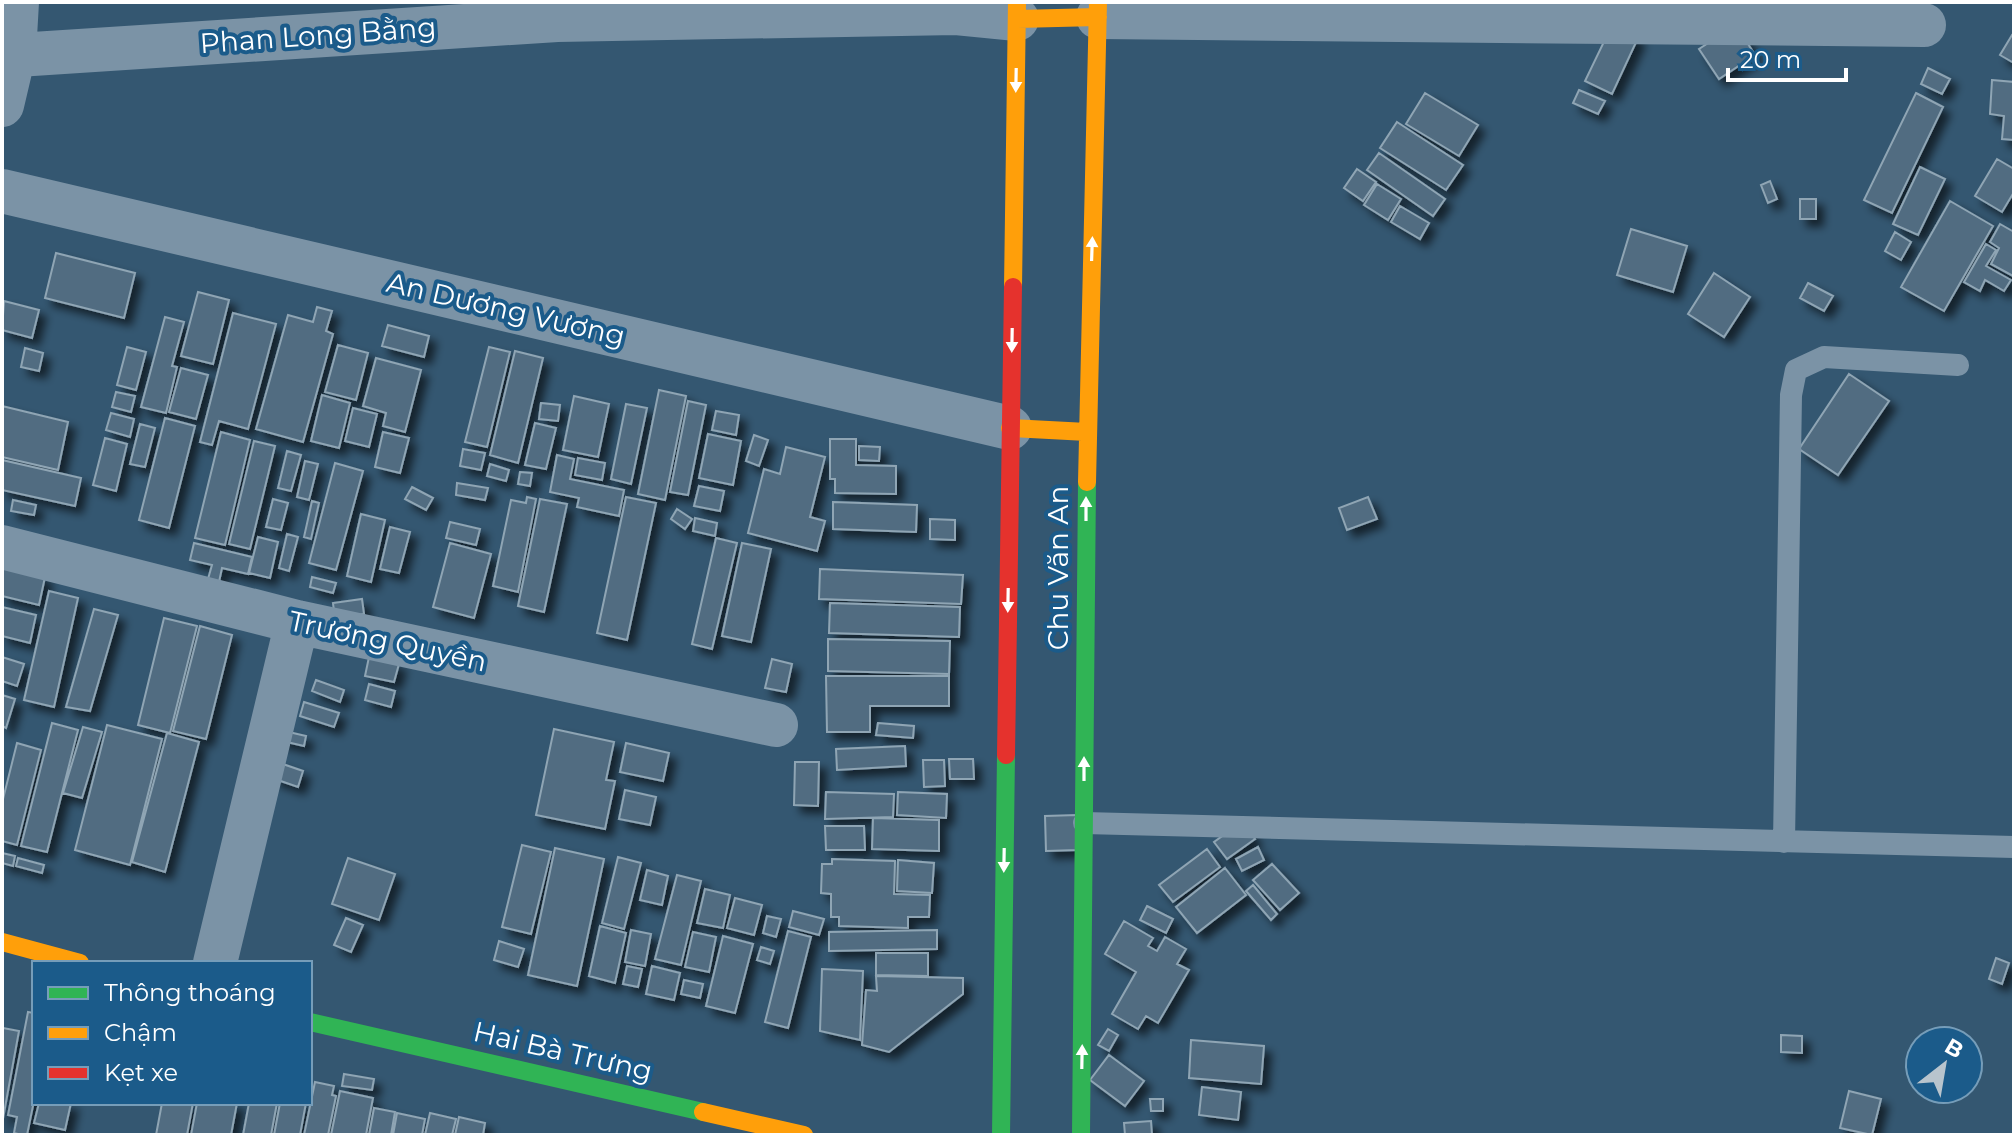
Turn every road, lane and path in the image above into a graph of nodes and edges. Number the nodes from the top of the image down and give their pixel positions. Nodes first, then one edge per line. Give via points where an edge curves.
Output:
1 (17, 2) edge
2 (1098, 10) edge
3 (557, 11) edge
4 (1017, 11) edge
5 (1924, 25) dead end
6 (8, 55) edge
7 (2, 105) edge
8 (2, 191) edge
9 (1958, 365) dead end
10 (1010, 428) junction
11 (1087, 432) junction
12 (2, 547) edge
13 (297, 622) junction
14 (776, 725) dead end
15 (1084, 823) junction
16 (1784, 842) junction
17 (2014, 847) edge
18 (2, 942) edge
19 (73, 961) edge
20 (215, 961) edge
21 (312, 1022) edge
22 (804, 1135) edge
23 (1001, 1135) edge
24 (1081, 1135) edge

1 - 6 street
2 - 4 main road
2 - 5 street
11 -> 2 main road, Chu Văn An
3 - 4 street, Phan Long Bằng
3 - 6 street, Phan Long Bằng
4 -> 10 main road, Chu Văn An
6 - 7 street
8 - 10 street, An Dương Vương
9 - 16 lane via 1824,357 1796,370 1791,395
10 - 11 main road
10 -> 23 main road, Chu Văn An
15 -> 11 main road, Chu Văn An
12 - 13 street, Trương Quyền
13 - 14 street, Trương Quyền
13 - 20 street
15 - 16 lane
24 -> 15 main road, Chu Văn An
16 - 17 lane
18 - 19 main road
21 - 22 main road, Hai Bà Trưng

